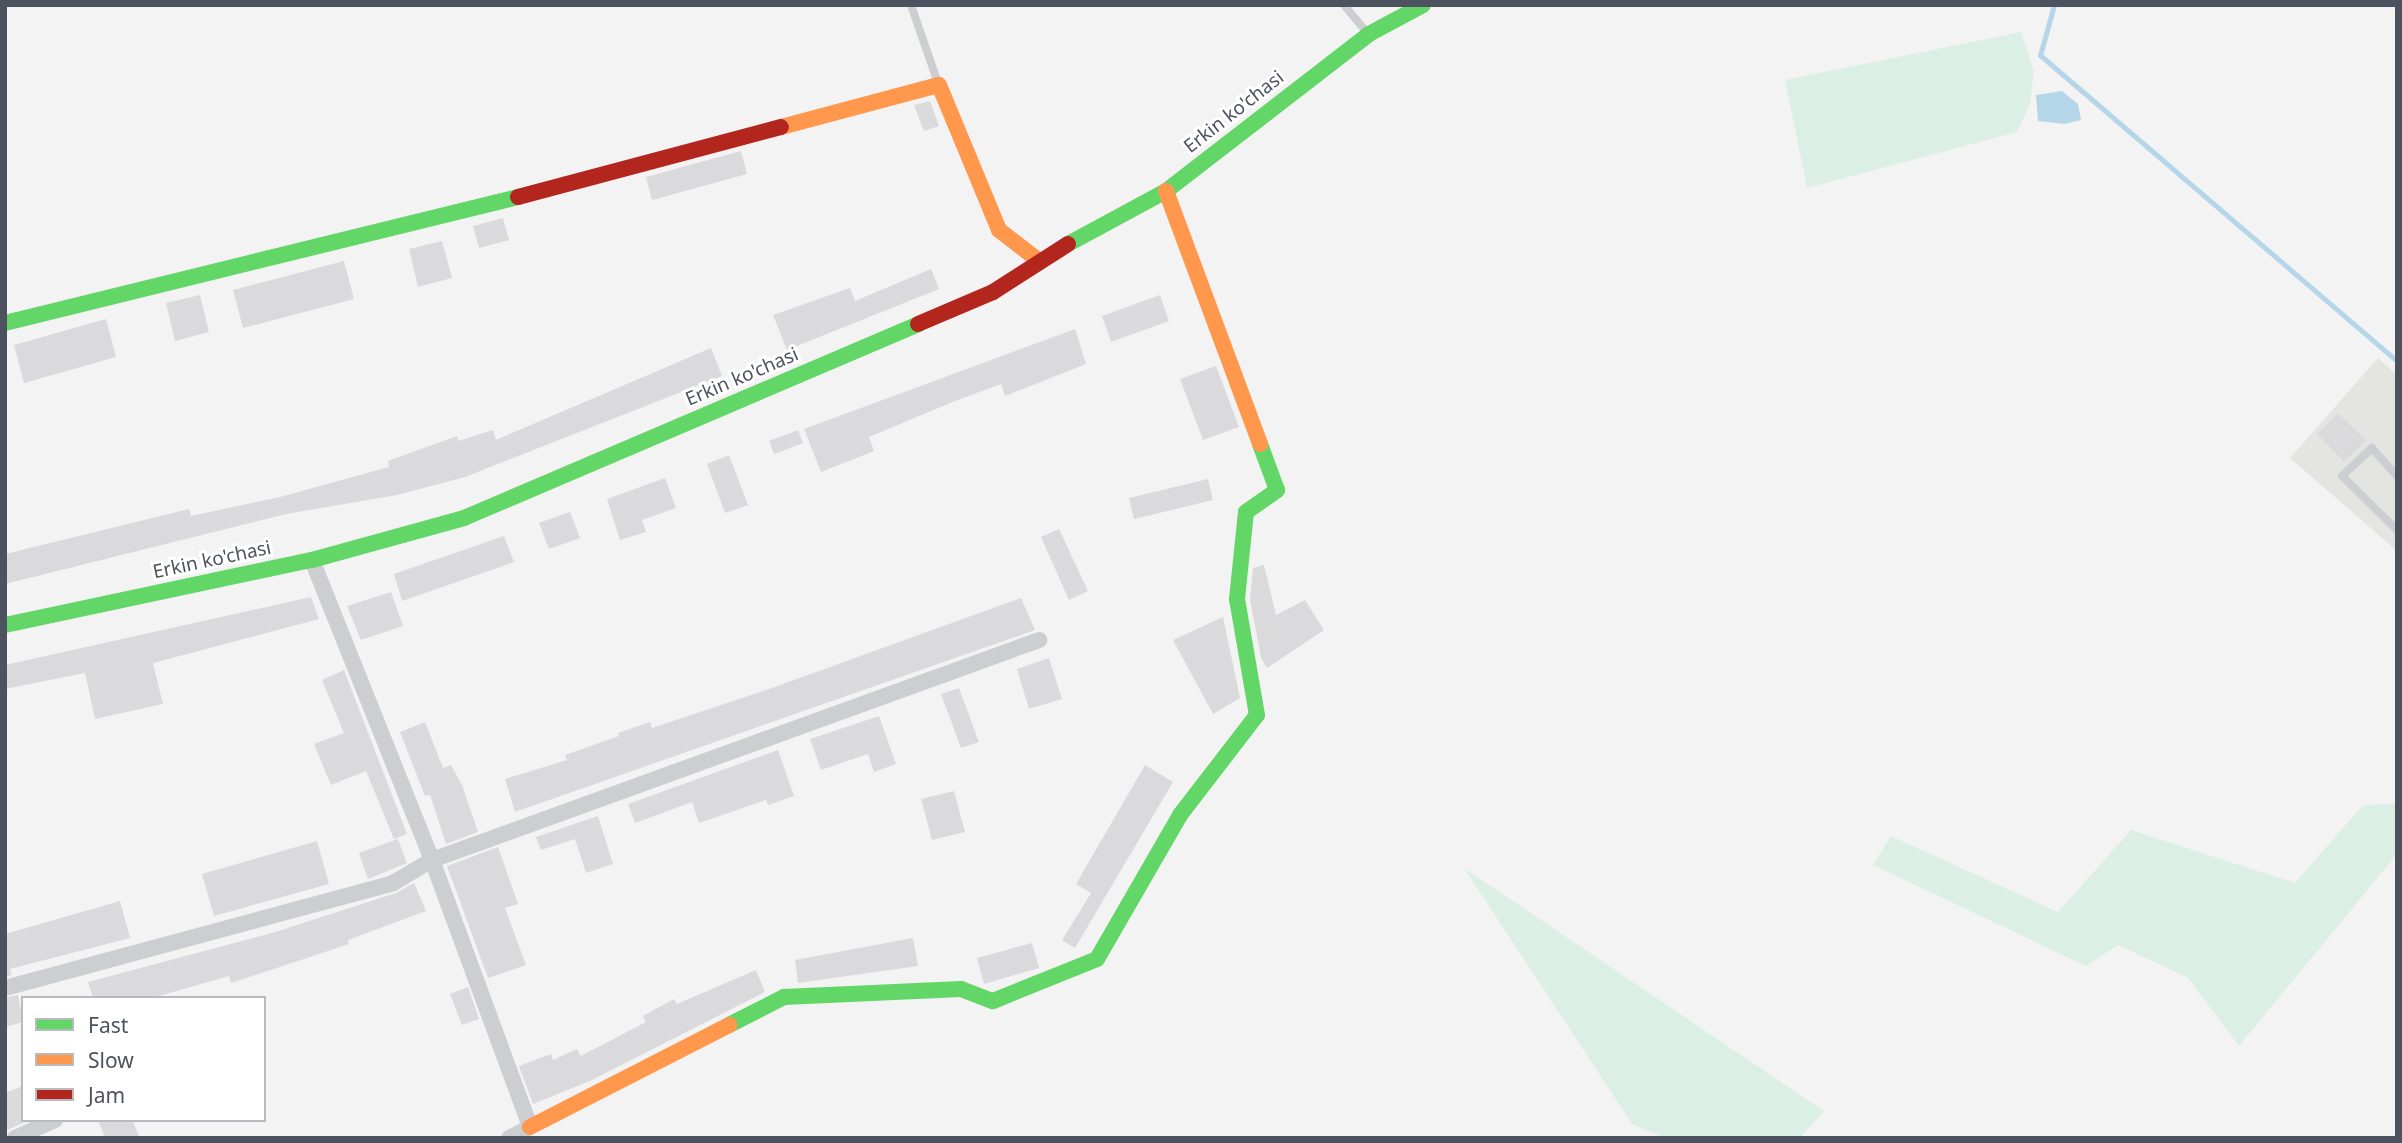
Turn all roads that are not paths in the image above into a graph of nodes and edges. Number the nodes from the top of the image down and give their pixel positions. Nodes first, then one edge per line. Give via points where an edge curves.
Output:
1 (911, 5) edge
2 (1344, 5) edge
3 (1423, 5) edge
4 (1369, 34) junction
5 (939, 85) junction
6 (1166, 191) junction
7 (1038, 260) junction
8 (5, 323) edge
9 (2397, 476) edge
10 (2396, 529) edge
11 (312, 560) junction
12 (5, 625) edge
13 (1040, 640) dead end
14 (432, 860) junction
15 (5, 988) edge
16 (51, 1122) edge
17 (530, 1127) junction
18 (15, 1138) edge
19 (509, 1138) edge

1 - 5 lane
2 - 4 lane
3 - 4 street, Erkin ko'chasi
4 - 6 street, Erkin ko'chasi
5 - 7 street via 999,230
5 - 8 street via 362,239
6 - 7 street, Erkin ko'chasi
6 - 17 street via 1276,490 1246,512 1237,598 1257,715 1180,815 1097,959 993,1002 961,989 784,997
7 - 11 street, Erkin ko'chasi via 993,292 464,518
9 - 10 lane via 2372,448 2342,476
11 - 12 street, Erkin ko'chasi
11 - 14 street
13 - 14 street
14 - 15 street via 393,883
14 - 17 street
16 - 18 street
17 - 19 street

